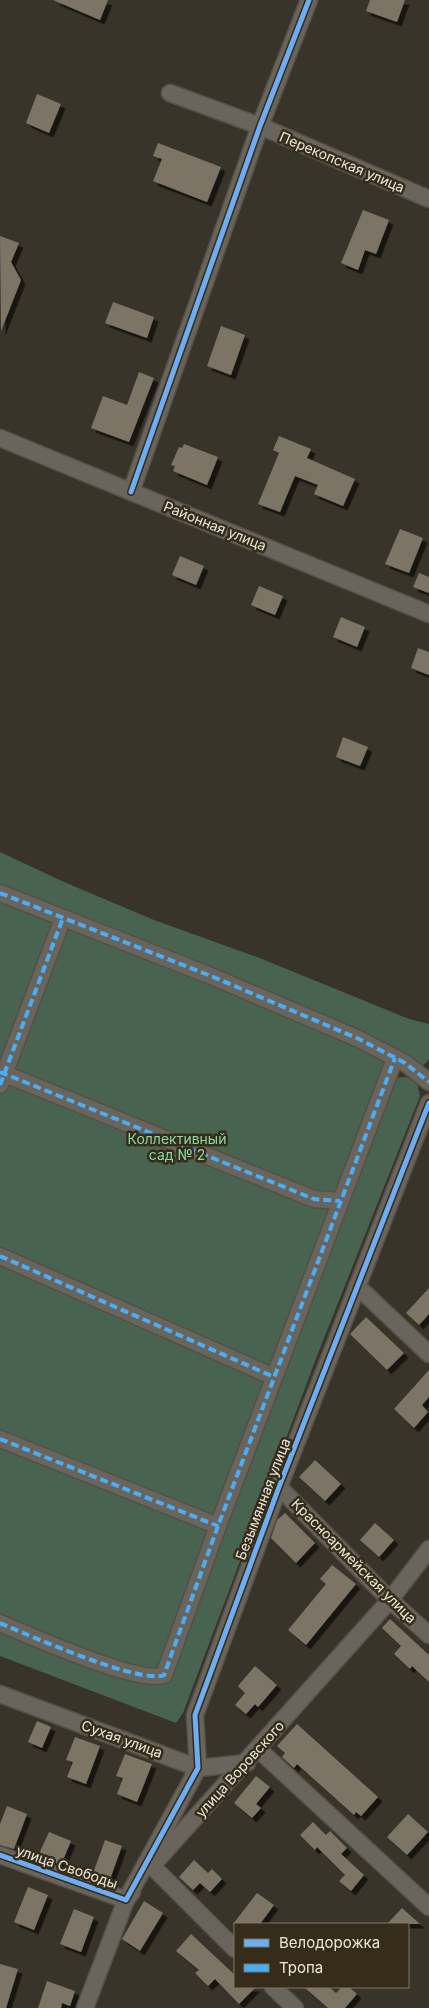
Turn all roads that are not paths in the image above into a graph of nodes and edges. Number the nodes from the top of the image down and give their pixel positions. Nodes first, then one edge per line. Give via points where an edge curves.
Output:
1 (309, 0) edge
2 (170, 93) dead end
3 (260, 126) junction
4 (429, 199) edge
5 (0, 438) edge
6 (131, 492) junction
7 (429, 614) edge
8 (0, 894) edge
9 (63, 918) junction
10 (395, 1058) junction
11 (1, 1077) edge
12 (429, 1082) edge
13 (429, 1104) edge
14 (340, 1201) junction
15 (0, 1256) edge
16 (357, 1286) junction
17 (429, 1354) edge
18 (274, 1377) junction
19 (0, 1440) edge
20 (279, 1487) junction
21 (218, 1526) junction
22 (429, 1549) edge
23 (390, 1600) junction
24 (0, 1624) edge
25 (429, 1635) edge
26 (0, 1694) edge
27 (258, 1749) junction
28 (246, 1762) junction
29 (198, 1768) junction
30 (0, 1855) edge
31 (152, 1866) junction
32 (126, 1900) junction
33 (429, 1907) edge
34 (234, 1948) edge
35 (274, 1988) edge
36 (86, 2008) edge
37 (295, 2008) edge

1 - 3 street
2 - 3 street, Перекопская улица
3 - 4 street, Перекопская улица
3 - 6 street
5 - 6 street, Районная улица
6 - 7 street, Районная улица
8 - 9 street
9 - 10 street via 211,976
9 - 11 street
10 - 12 street
10 - 14 street
11 - 14 street via 314,1199
13 - 16 street, Безымянная улица
14 - 18 street
15 - 18 street
16 - 17 street
16 - 20 street, Безымянная улица
18 - 21 street
19 - 21 street
20 - 23 street, Красноармейская улица
20 - 29 street, Безымянная улица via 195,1715
21 - 24 street via 164,1675 139,1674 94,1661
22 - 23 street, улица Воровского
23 - 25 street, Красноармейская улица
23 - 27 street, улица Воровского
26 - 29 street, Сухая улица
27 - 28 street, улица Воровского
27 - 33 street
28 - 29 street, Сухая улица
28 - 31 street, улица Воровского
29 - 32 street
30 - 32 street, улица Свободы
31 - 32 street, улица Воровского
31 - 34 street
32 - 36 street, улица Воровского
35 - 37 street

